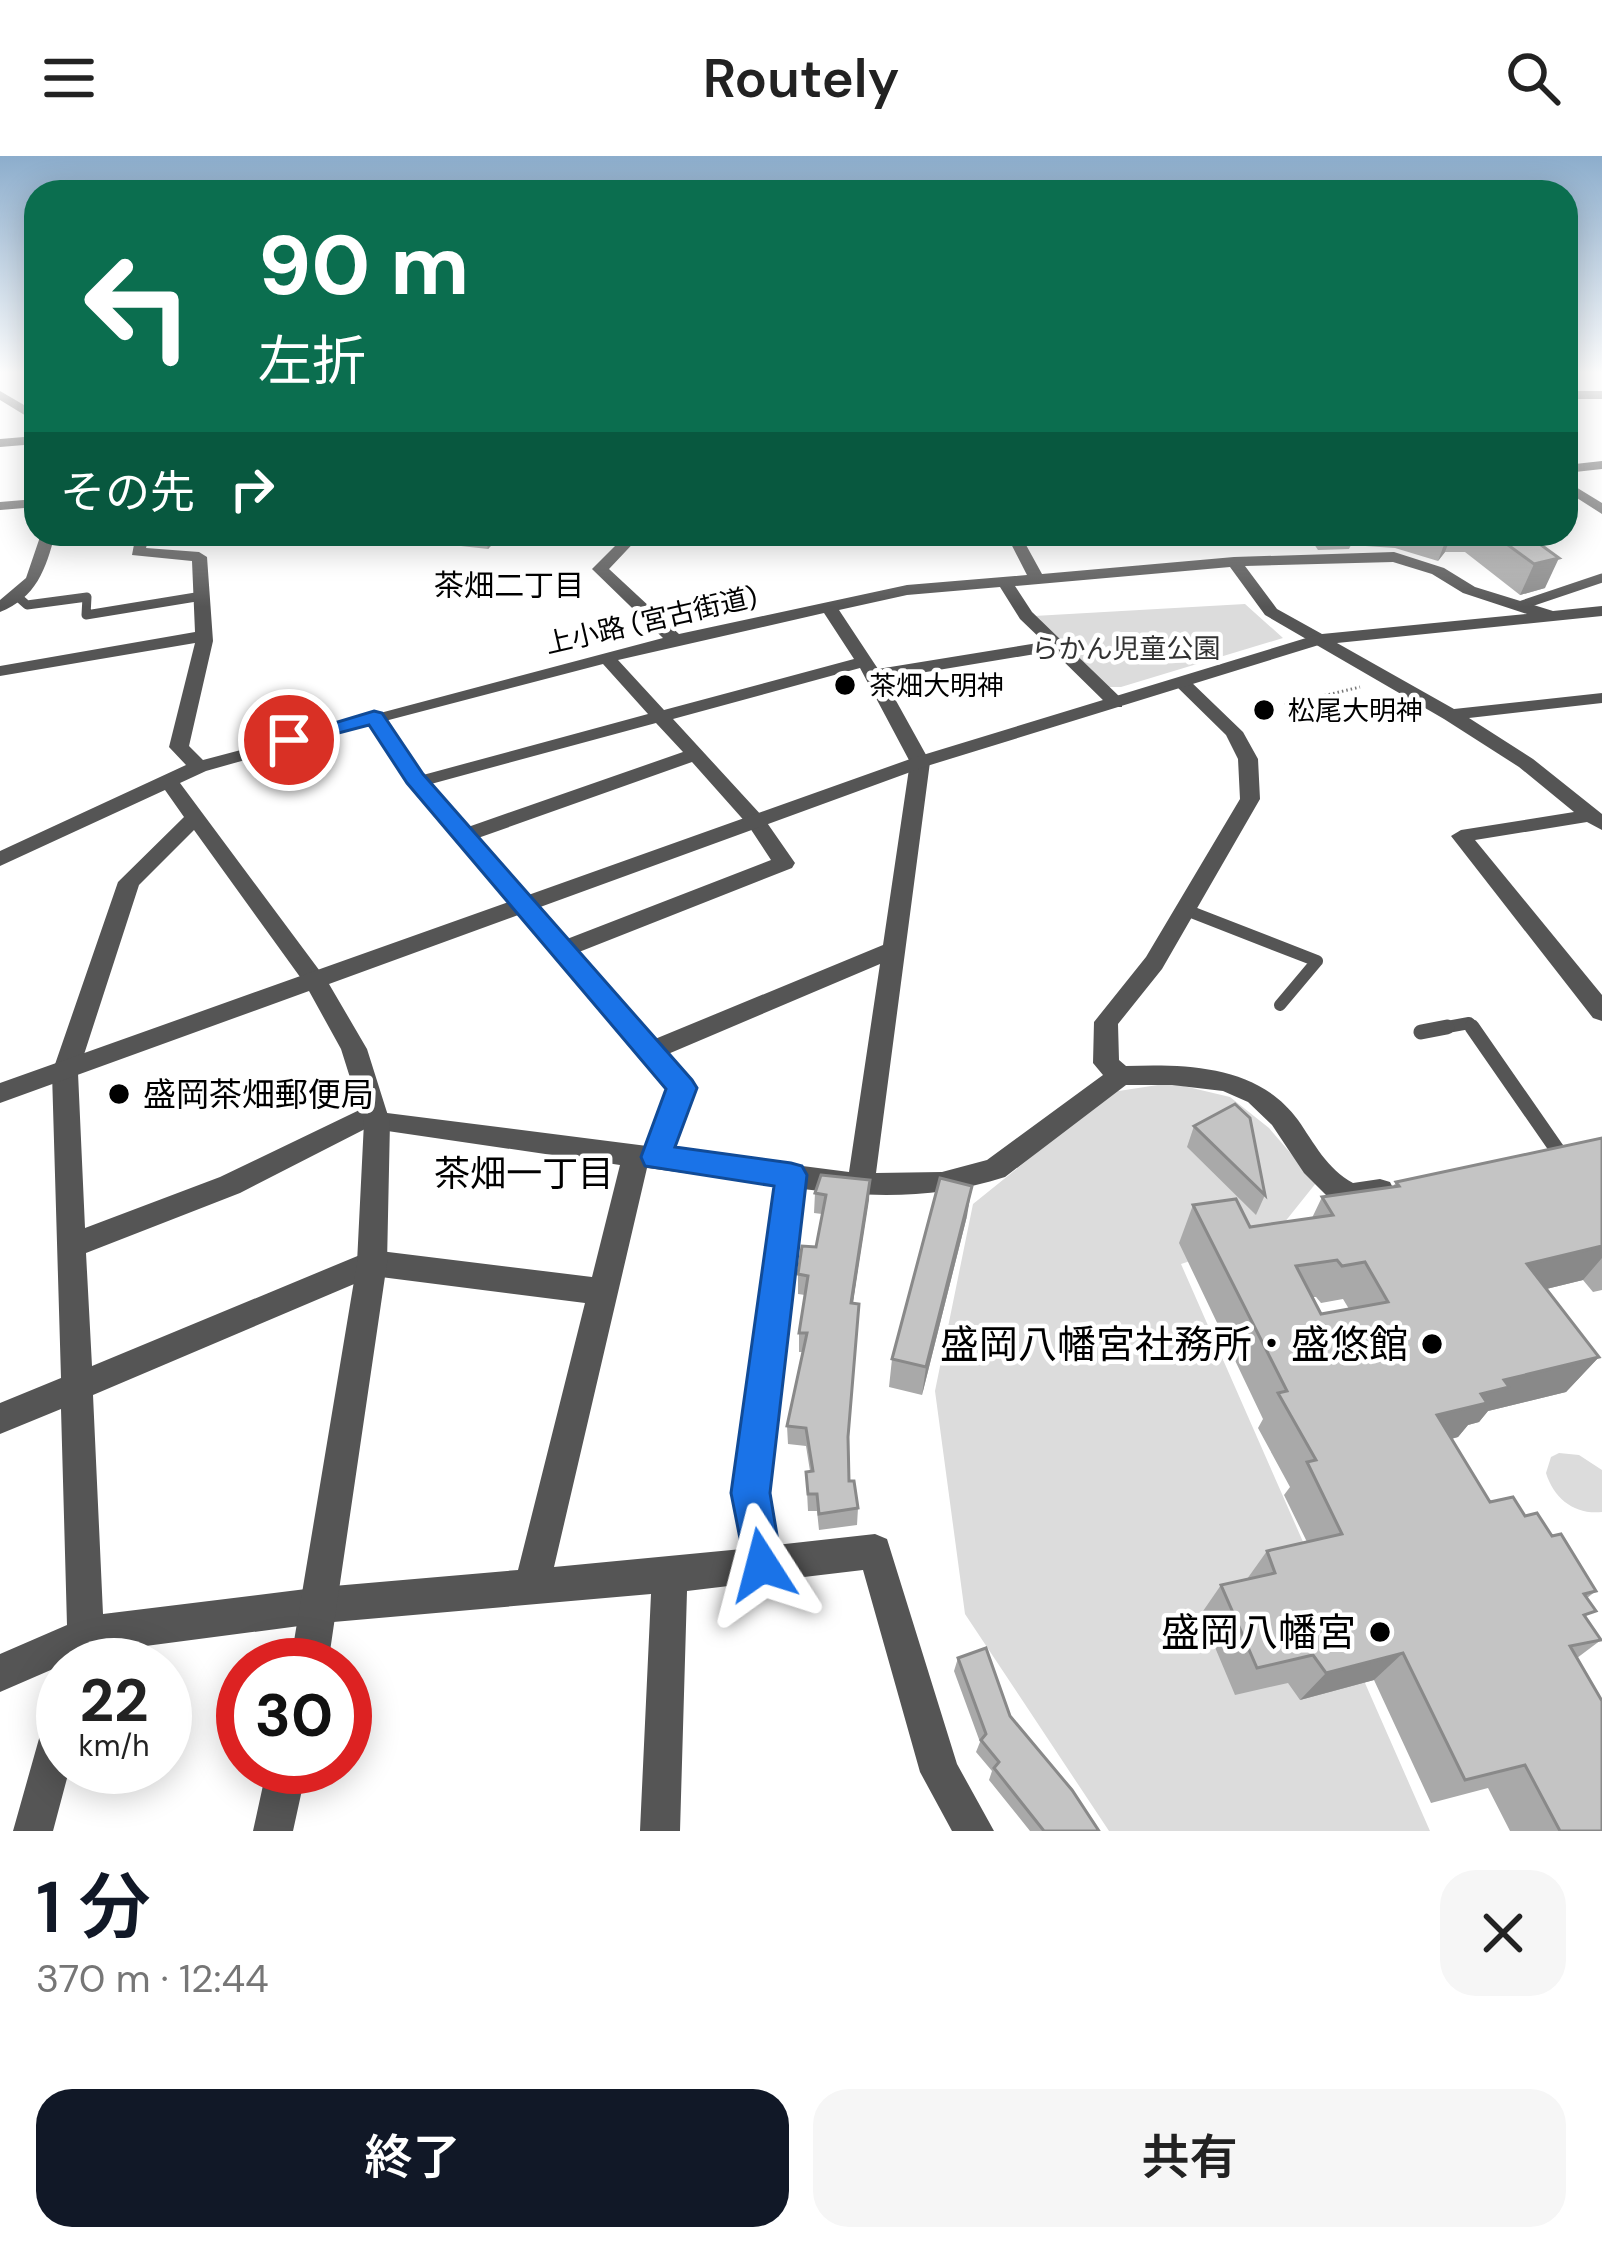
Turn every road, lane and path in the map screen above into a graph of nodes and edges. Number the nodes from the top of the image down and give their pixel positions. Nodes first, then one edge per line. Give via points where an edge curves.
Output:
1 (45, 546) edge
2 (139, 546) edge
3 (623, 546) edge
4 (1020, 546) edge
5 (1234, 562) junction
6 (1037, 578) junction
7 (1602, 578) edge
8 (1004, 581) junction
9 (202, 596) junction
10 (18, 597) junction
11 (1522, 605) junction
12 (0, 607) edge
13 (829, 607) junction
14 (1602, 611) edge
15 (1552, 616) junction
16 (204, 636) junction
17 (675, 640) junction
18 (1316, 640) junction
19 (1056, 645) junction
20 (607, 658) junction
21 (869, 668) junction
22 (0, 671) edge
23 (1182, 683) junction
24 (1364, 686) dead end
25 (1602, 698) edge
26 (1116, 703) junction
27 (1285, 705) dead end
28 (1451, 715) junction
29 (660, 717) junction
30 (374, 718) junction
31 (694, 755) junction
32 (920, 763) junction
33 (199, 767) junction
34 (168, 781) junction
35 (418, 782) junction
36 (195, 818) junction
37 (1597, 819) edge
38 (755, 821) junction
39 (465, 835) junction
40 (0, 859) edge
41 (526, 904) junction
42 (1186, 910) junction
43 (565, 949) junction
44 (890, 951) junction
45 (316, 982) junction
46 (1280, 1005) dead end
47 (1602, 1012) edge
48 (1421, 1032) dead end
49 (650, 1051) junction
50 (65, 1073) junction
51 (1120, 1076) junction
52 (0, 1093) edge
53 (375, 1117) junction
54 (646, 1156) junction
55 (1564, 1161) edge
56 (791, 1175) junction
57 (1416, 1184) edge
58 (860, 1185) junction
59 (75, 1245) junction
60 (372, 1263) junction
61 (603, 1292) junction
62 (80, 1388) junction
63 (0, 1419) edge
64 (762, 1565) junction
65 (670, 1575) junction
66 (532, 1586) junction
67 (322, 1605) junction
68 (82, 1638) edge
69 (146, 1638) edge
70 (315, 1638) edge
71 (36, 1663) edge
72 (0, 1673) edge
73 (43, 1794) edge
74 (281, 1794) edge
75 (33, 1831) edge
76 (273, 1831) edge
77 (660, 1831) edge
78 (974, 1831) edge

1 - 10 street via 36,579
2 - 9 street via 146,556 199,556
3 - 17 street via 600,569
4 - 6 street
5 - 6 street, 上小路 (宮古街道)
5 - 11 street, 上小路 (宮古街道) via 1311,552 1394,556
5 - 18 street via 1271,612
6 - 8 street, 上小路 (宮古街道)
7 - 11 lane
8 - 13 street, 上小路 (宮古街道)
8 - 19 street
9 - 10 lane via 86,615 87,597 27,605
9 - 16 street
10 - 12 street
11 - 15 street, 上小路 (宮古街道)
13 - 17 street, 上小路 (宮古街道)
13 - 21 street
14 - 15 street
15 - 18 street
16 - 22 street
16 - 33 street via 179,747
17 - 20 street, 上小路 (宮古街道)
18 - 23 street
18 - 28 street
19 - 21 street
19 - 26 street
20 - 29 street
20 - 30 street, 上小路 (宮古街道)
21 - 29 street
21 - 32 street
23 - 26 street
23 - 42 street via 1234,732 1252,783 1238,824
24 - 27 path
25 - 28 street
26 - 32 street
28 - 37 street
29 - 31 street
29 - 35 street
30 - 33 street, 上小路 (宮古街道)
30 - 35 street
31 - 38 street
31 - 39 street
32 - 38 street
32 - 44 street
33 - 34 street, 上小路 (宮古街道)
34 - 36 street
34 - 40 street, 上小路 (宮古街道)
35 - 39 street
36 - 45 street
36 - 50 street via 129,882
37 - 47 street via 1461,836
38 - 41 street
38 - 43 street via 784,863
39 - 41 street
41 - 43 street
41 - 45 street
42 - 46 lane via 1324,958
42 - 51 street via 1106,1022 1106,1063
43 - 49 street
44 - 49 street
44 - 58 street
45 - 50 street
45 - 53 street via 355,1049
48 - 55 lane via 1469,1023
49 - 54 street via 682,1088
50 - 52 street
50 - 59 street
51 - 57 street via 1223,1081 1259,1096 1279,1111 1326,1180 1352,1195
51 - 58 street via 994,1168 942,1183
53 - 54 street
53 - 59 street
53 - 60 street
54 - 56 street
54 - 61 street
56 - 58 street
56 - 64 street via 750,1493
59 - 62 street
60 - 61 street
60 - 62 street
60 - 67 street
61 - 66 street
62 - 63 street
62 - 68 street
64 - 65 street
64 - 78 street via 875,1551 940,1772
65 - 66 street
65 - 77 street
66 - 67 street
67 - 69 street
67 - 70 street
71 - 72 street
73 - 75 street
74 - 76 street

